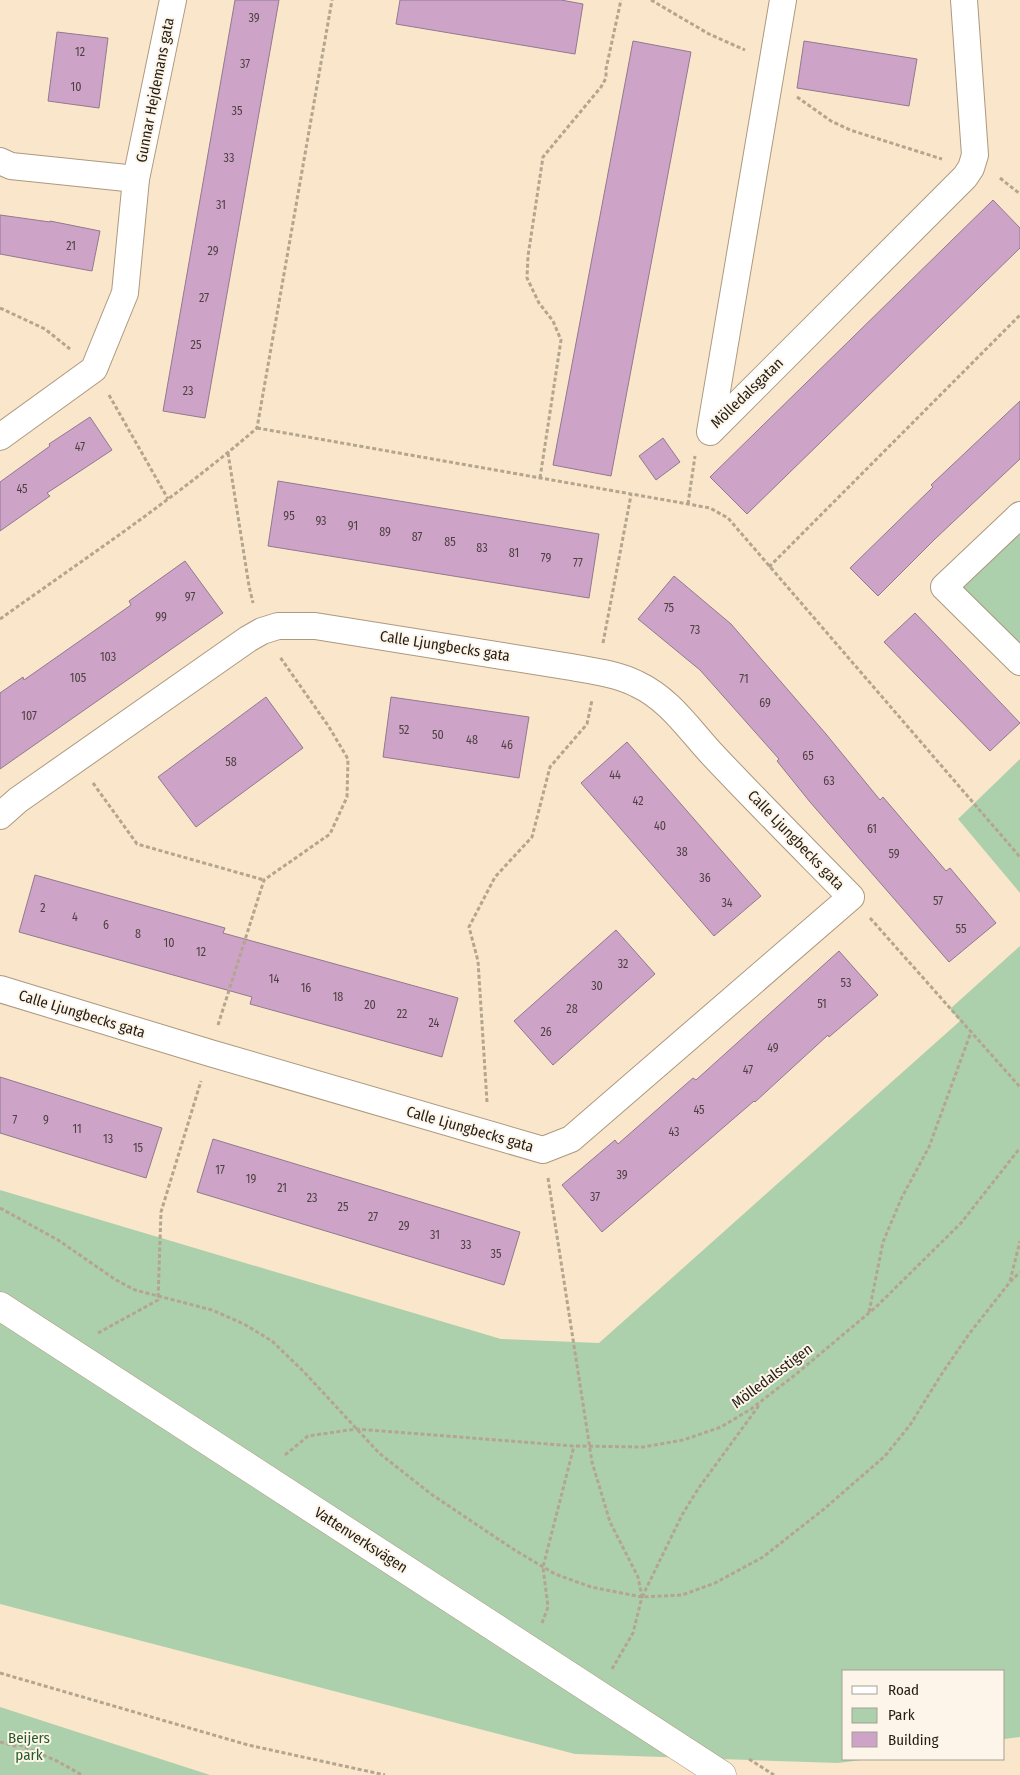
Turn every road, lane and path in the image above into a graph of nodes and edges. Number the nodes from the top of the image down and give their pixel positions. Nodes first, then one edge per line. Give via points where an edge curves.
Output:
1 (173, 0) edge
2 (332, 0) edge
3 (621, 0) edge
4 (651, 0) edge
5 (784, 0) edge
6 (964, 0) edge
7 (772, 71) junction
8 (0, 161) edge
9 (971, 168) junction
10 (136, 179) junction
11 (1020, 194) edge
12 (1020, 315) edge
13 (257, 428) junction
14 (710, 432) junction
15 (0, 437) edge
16 (228, 453) junction
17 (540, 478) junction
18 (631, 495) junction
19 (688, 504) junction
20 (1020, 515) edge
21 (769, 567) junction
22 (0, 619) edge
23 (262, 631) junction
24 (1020, 662) edge
25 (598, 672) junction
26 (76, 760) junction
27 (0, 816) edge
28 (1020, 857) edge
29 (264, 880) junction
30 (851, 897) junction
31 (0, 989) edge
32 (971, 1032) junction
33 (210, 1053) junction
34 (1020, 1087) edge
35 (490, 1135) junction
36 (1020, 1148) edge
37 (543, 1150) junction
38 (0, 1208) edge
39 (1020, 1241) edge
40 (1020, 1272) edge
41 (1010, 1282) junction
42 (158, 1297) junction
43 (0, 1306) edge
44 (868, 1313) junction
45 (96, 1334) dead end
46 (762, 1401) junction
47 (356, 1429) junction
48 (574, 1446) junction
49 (590, 1446) junction
50 (284, 1455) dead end
51 (543, 1567) junction
52 (642, 1597) junction
53 (542, 1624) dead end
54 (612, 1670) dead end
55 (0, 1674) edge
56 (0, 1742) edge
57 (82, 1775) edge
58 (385, 1775) edge
59 (722, 1775) edge

1 - 10 street, Gunnar Hejdemans gata
2 - 13 path
3 - 17 path via 606,78 543,157 527,278 561,340
4 - 7 path via 709,34 758,56
5 - 7 street, Mölledalsgatan
6 - 9 street via 975,155
7 - 9 path via 786,89 837,124
7 - 14 street, Mölledalsgatan
8 - 10 street, Gunnar Hejdemans gata via 11,166
9 - 11 path via 998,176
9 - 14 street, Mölledalsgatan
10 - 15 street, Gunnar Hejdemans gata via 125,293 94,369
12 - 21 path
13 - 16 path
13 - 17 path
14 - 19 path via 694,457
16 - 22 path
16 - 23 path via 249,586
17 - 18 path
18 - 19 path
18 - 25 path
19 - 21 path via 710,508 728,518
20 - 24 street via 944,587
21 - 28 path
23 - 25 street, Calle Ljungbecks gata via 278,626 315,626
23 - 26 street, Calle Ljungbecks gata
23 - 29 path via 348,760 346,797 330,834
25 - 30 street, Calle Ljungbecks gata via 637,684 662,700
25 - 35 path via 587,724 550,767 532,837 495,877 469,927 478,961
26 - 27 street, Calle Ljungbecks gata
26 - 29 path via 137,844
29 - 33 path
30 - 32 path
30 - 37 street, Calle Ljungbecks gata via 571,1139
31 - 33 street, Calle Ljungbecks gata
32 - 34 path
32 - 44 path via 929,1147 902,1197 883,1242
33 - 35 street, Calle Ljungbecks gata
33 - 42 path via 161,1212
35 - 37 street, Calle Ljungbecks gata
36 - 44 path, Mölledalsstigen via 961,1223
37 - 49 path
38 - 42 path via 58,1240 116,1280 134,1290
39 - 41 path
40 - 41 path
41 - 52 path via 969,1334 910,1425 885,1456 824,1509 763,1557 715,1583 682,1595
42 - 45 path via 158,1300
42 - 47 path via 212,1310 272,1341
43 - 59 street, Vattenverksvägen
44 - 46 path, Mölledalsstigen
46 - 49 path, Mölledalsstigen via 721,1426 683,1440 643,1447
46 - 52 path via 682,1515
47 - 48 path, Mölledalsstigen
47 - 50 path, Mölledalsstigen via 308,1436
47 - 51 path via 379,1453 431,1494
48 - 49 path, Mölledalsstigen
48 - 51 path
49 - 52 path via 600,1494 610,1522 638,1577
51 - 52 path via 591,1587
51 - 53 path via 548,1607
52 - 54 path via 633,1633
55 - 58 path via 248,1745
56 - 57 path via 20,1745

